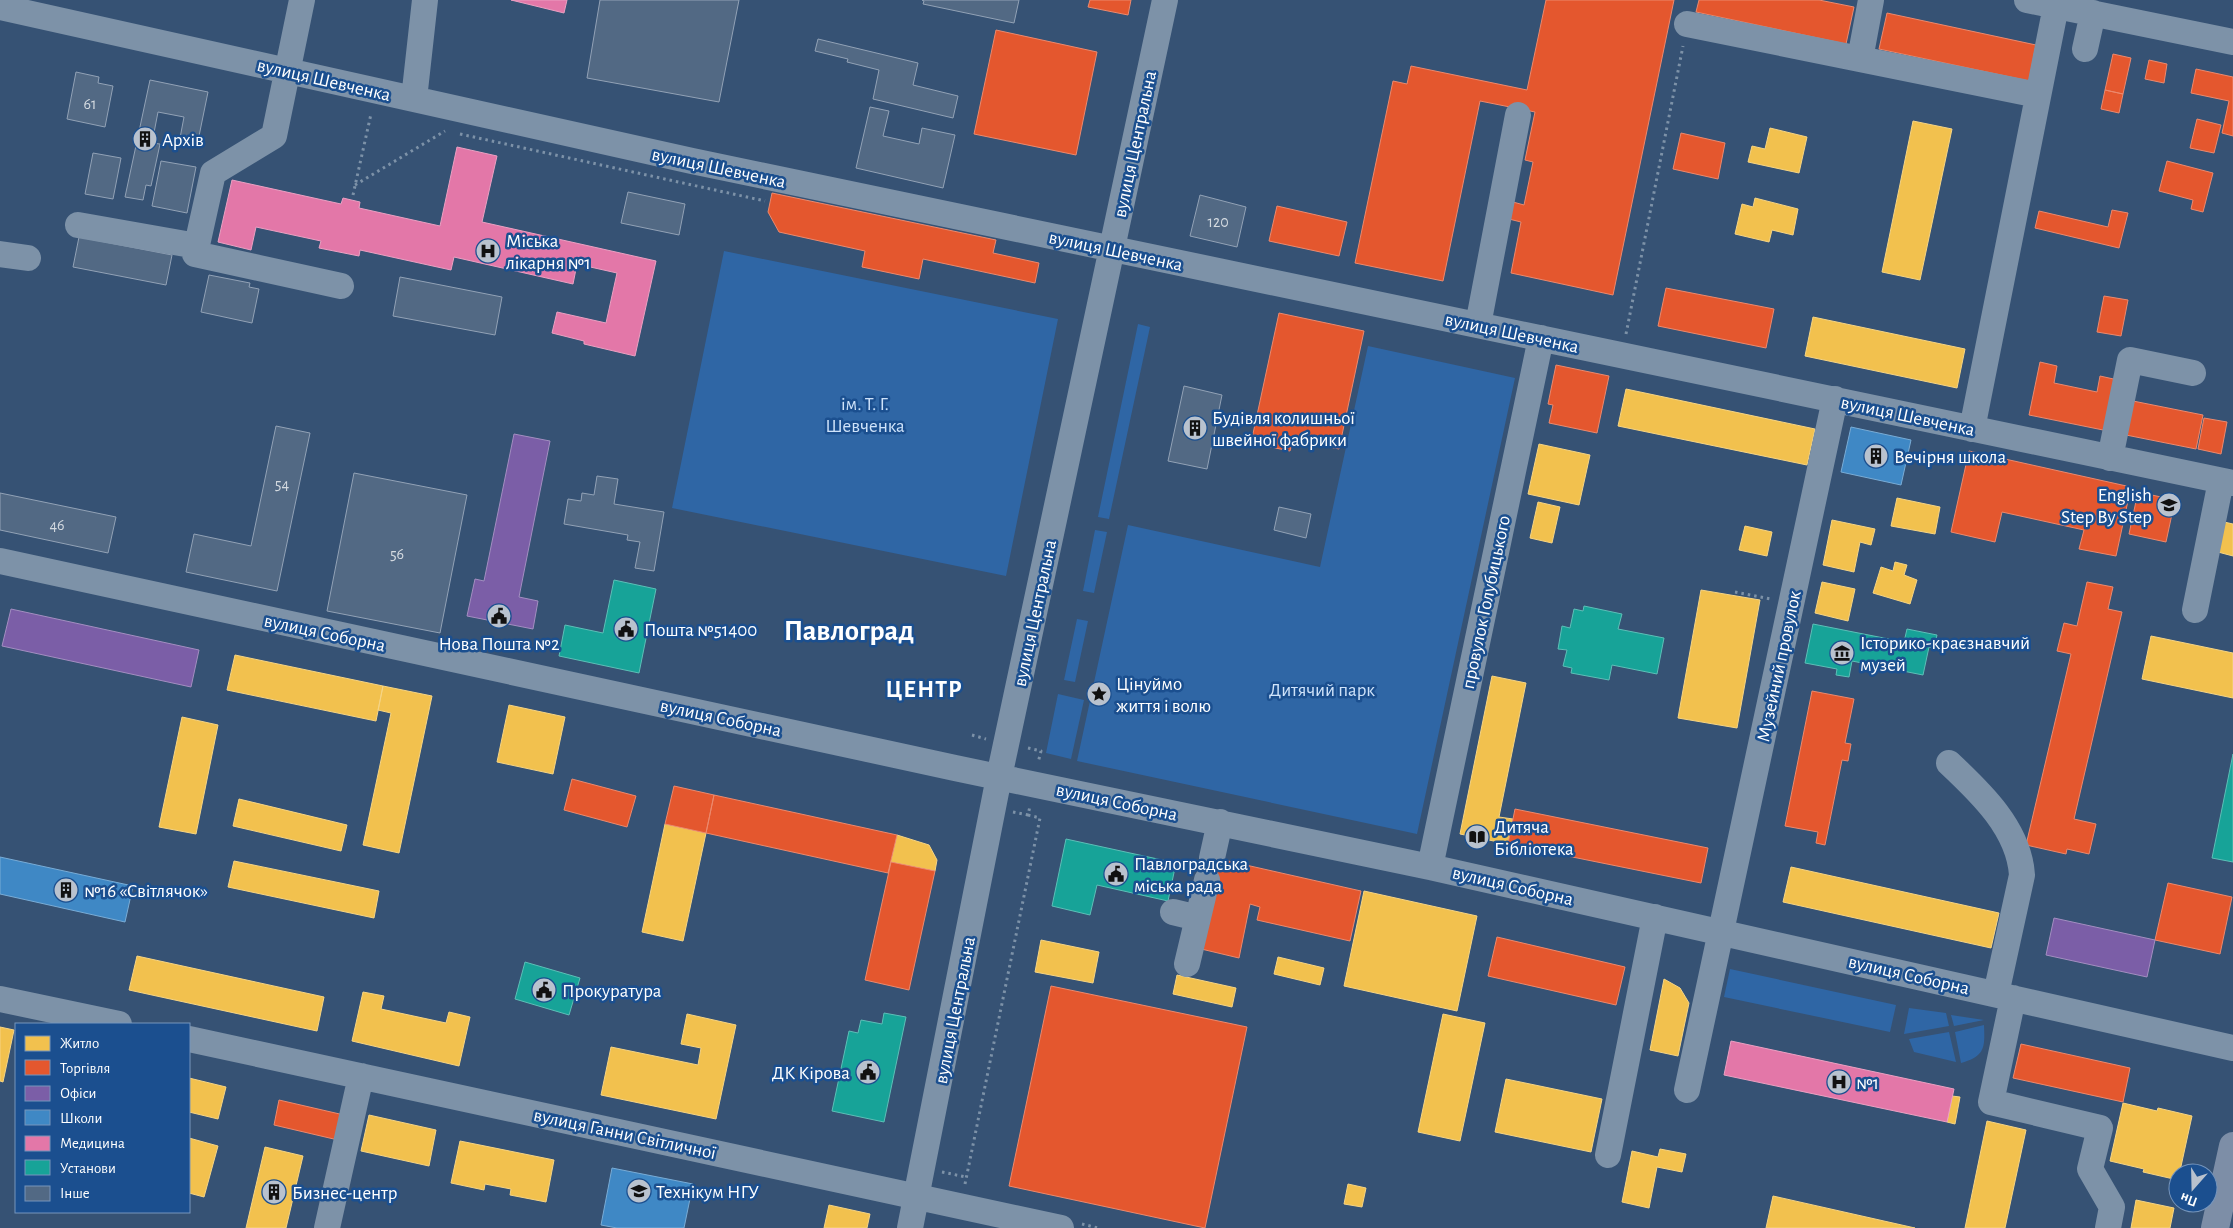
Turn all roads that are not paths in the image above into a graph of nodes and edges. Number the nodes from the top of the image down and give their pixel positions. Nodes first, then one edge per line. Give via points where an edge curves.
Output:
1 (302, 0) edge
2 (425, 0) edge
3 (1165, 0) edge
4 (1871, 0) edge
5 (2027, 0) edge
6 (3, 5) edge
7 (2056, 6) junction
8 (2093, 13) junction
9 (1687, 24) road end
10 (2233, 42) edge
11 (2085, 49) dead end
12 (1860, 59) junction
13 (289, 71) junction
14 (2038, 95) junction
15 (414, 99) junction
16 (1518, 115) dead end
17 (78, 225) dead end
18 (197, 246) junction
19 (1112, 249) junction
20 (0, 254) edge
21 (28, 258) dead end
22 (342, 286) dead end
23 (1478, 325) junction
24 (1541, 338) junction
25 (2193, 373) dead end
26 (1835, 399) junction
27 (1972, 429) junction
28 (2110, 458) junction
29 (2227, 482) edge
30 (0, 561) edge
31 (2195, 610) dead end
32 (1949, 764) dead end
33 (999, 777) junction
34 (1220, 822) junction
35 (1430, 866) junction
36 (1173, 912) dead end
37 (1655, 917) junction
38 (1198, 918) junction
39 (1720, 932) junction
40 (1187, 964) dead end
41 (2005, 996) junction
42 (0, 998) edge
43 (114, 1023) edge
44 (190, 1039) edge
45 (2233, 1048) edge
46 (362, 1076) junction
47 (1687, 1090) dead end
48 (2233, 1146) edge
49 (1608, 1155) dead end
50 (917, 1196) junction
51 (1070, 1226) edge
52 (327, 1228) edge
53 (910, 1228) edge
54 (2108, 1228) edge
55 (2215, 1228) edge

1 - 13 street
2 - 15 street
3 - 19 street, вулиця Центральна
4 - 12 street
5 - 7 street
6 - 13 street, вулиця Шевченка
7 - 8 street
7 - 14 street
8 - 10 street
8 - 11 street
9 - 12 street
12 - 14 street
13 - 15 street, вулиця Шевченка
13 - 18 street via 274,136 213,173
14 - 27 street
15 - 19 street, вулиця Шевченка
16 - 23 street
17 - 18 street
18 - 22 street via 195,254
19 - 23 street, вулиця Шевченка
19 - 33 street, вулиця Центральна
20 - 21 street
23 - 24 street, вулиця Шевченка
24 - 26 street, вулиця Шевченка
24 - 35 street, провулок Голубицького
25 - 28 street via 2130,360
26 - 27 street, вулиця Шевченка
26 - 39 street, Музейний провулок
27 - 28 street, вулиця Шевченка
28 - 29 street, вулиця Шевченка
29 - 31 street
30 - 33 street, вулиця Соборна
32 - 41 street via 1969,782 2008,829 2021,861 2022,875
33 - 34 street, вулиця Соборна
33 - 50 street, вулиця Центральна
34 - 35 street, вулиця Соборна
34 - 38 street
35 - 37 street, вулиця Соборна
36 - 38 street
37 - 39 street, вулиця Соборна
37 - 49 street
38 - 40 street
39 - 41 street, вулиця Соборна
39 - 47 street, Музейний провулок
41 - 45 street, вулиця Соборна
41 - 54 street via 1991,1102 2100,1128 2090,1169 2112,1208
42 - 43 street
44 - 46 street, вулиця Ганни Світличної
46 - 50 street, вулиця Ганни Світличної
46 - 52 street
48 - 55 main road
50 - 51 street, вулиця Ганни Світличної
50 - 53 street, вулиця Центральна

